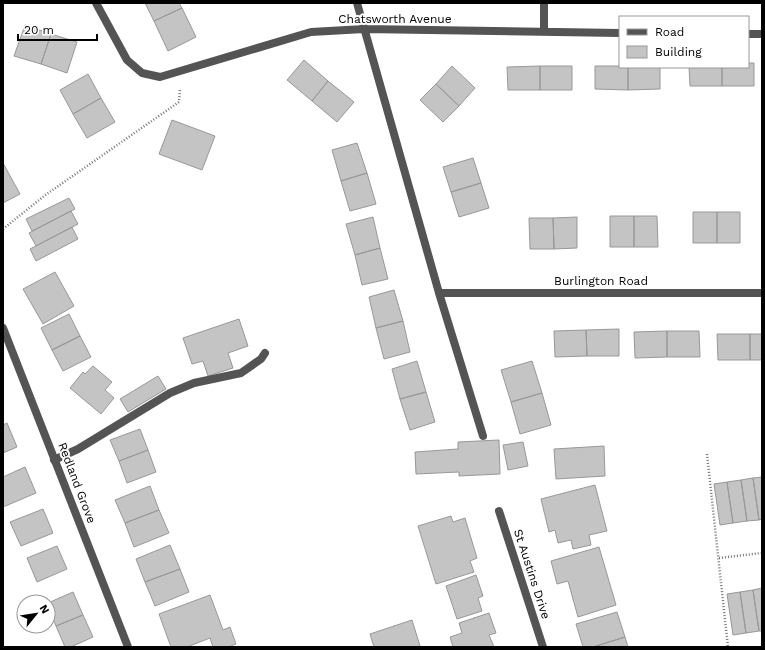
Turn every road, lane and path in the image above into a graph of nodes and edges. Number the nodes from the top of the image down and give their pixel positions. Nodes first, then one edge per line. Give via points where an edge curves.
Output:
1 (96, 3) edge
2 (357, 3) edge
3 (544, 3) edge
4 (364, 29) junction
5 (544, 32) junction
6 (619, 33) edge
7 (749, 34) edge
8 (762, 34) edge
9 (176, 73) junction
10 (3, 229) edge
11 (439, 293) junction
12 (762, 293) edge
13 (3, 328) edge
14 (265, 353) dead end
15 (483, 436) dead end
16 (707, 454) dead end
17 (54, 460) junction
18 (499, 510) dead end
19 (762, 553) edge
20 (719, 558) junction
21 (128, 647) edge
22 (541, 647) edge
23 (728, 647) edge

1 - 9 street via 127,60 142,73 160,77
2 - 4 street
3 - 5 street
4 - 5 street, Chatsworth Avenue
4 - 9 street, Chatsworth Avenue via 311,32
4 - 11 street
5 - 6 street, Chatsworth Avenue
7 - 8 street
9 - 10 path via 180,90 179,102 44,196
11 - 12 street, Burlington Road
11 - 15 street
13 - 17 street, Redland Grove
14 - 17 street via 261,359 241,373 194,383 170,393 78,449
16 - 20 path
17 - 21 street, Redland Grove
18 - 22 street, St Austins Drive
19 - 20 path
20 - 23 path

